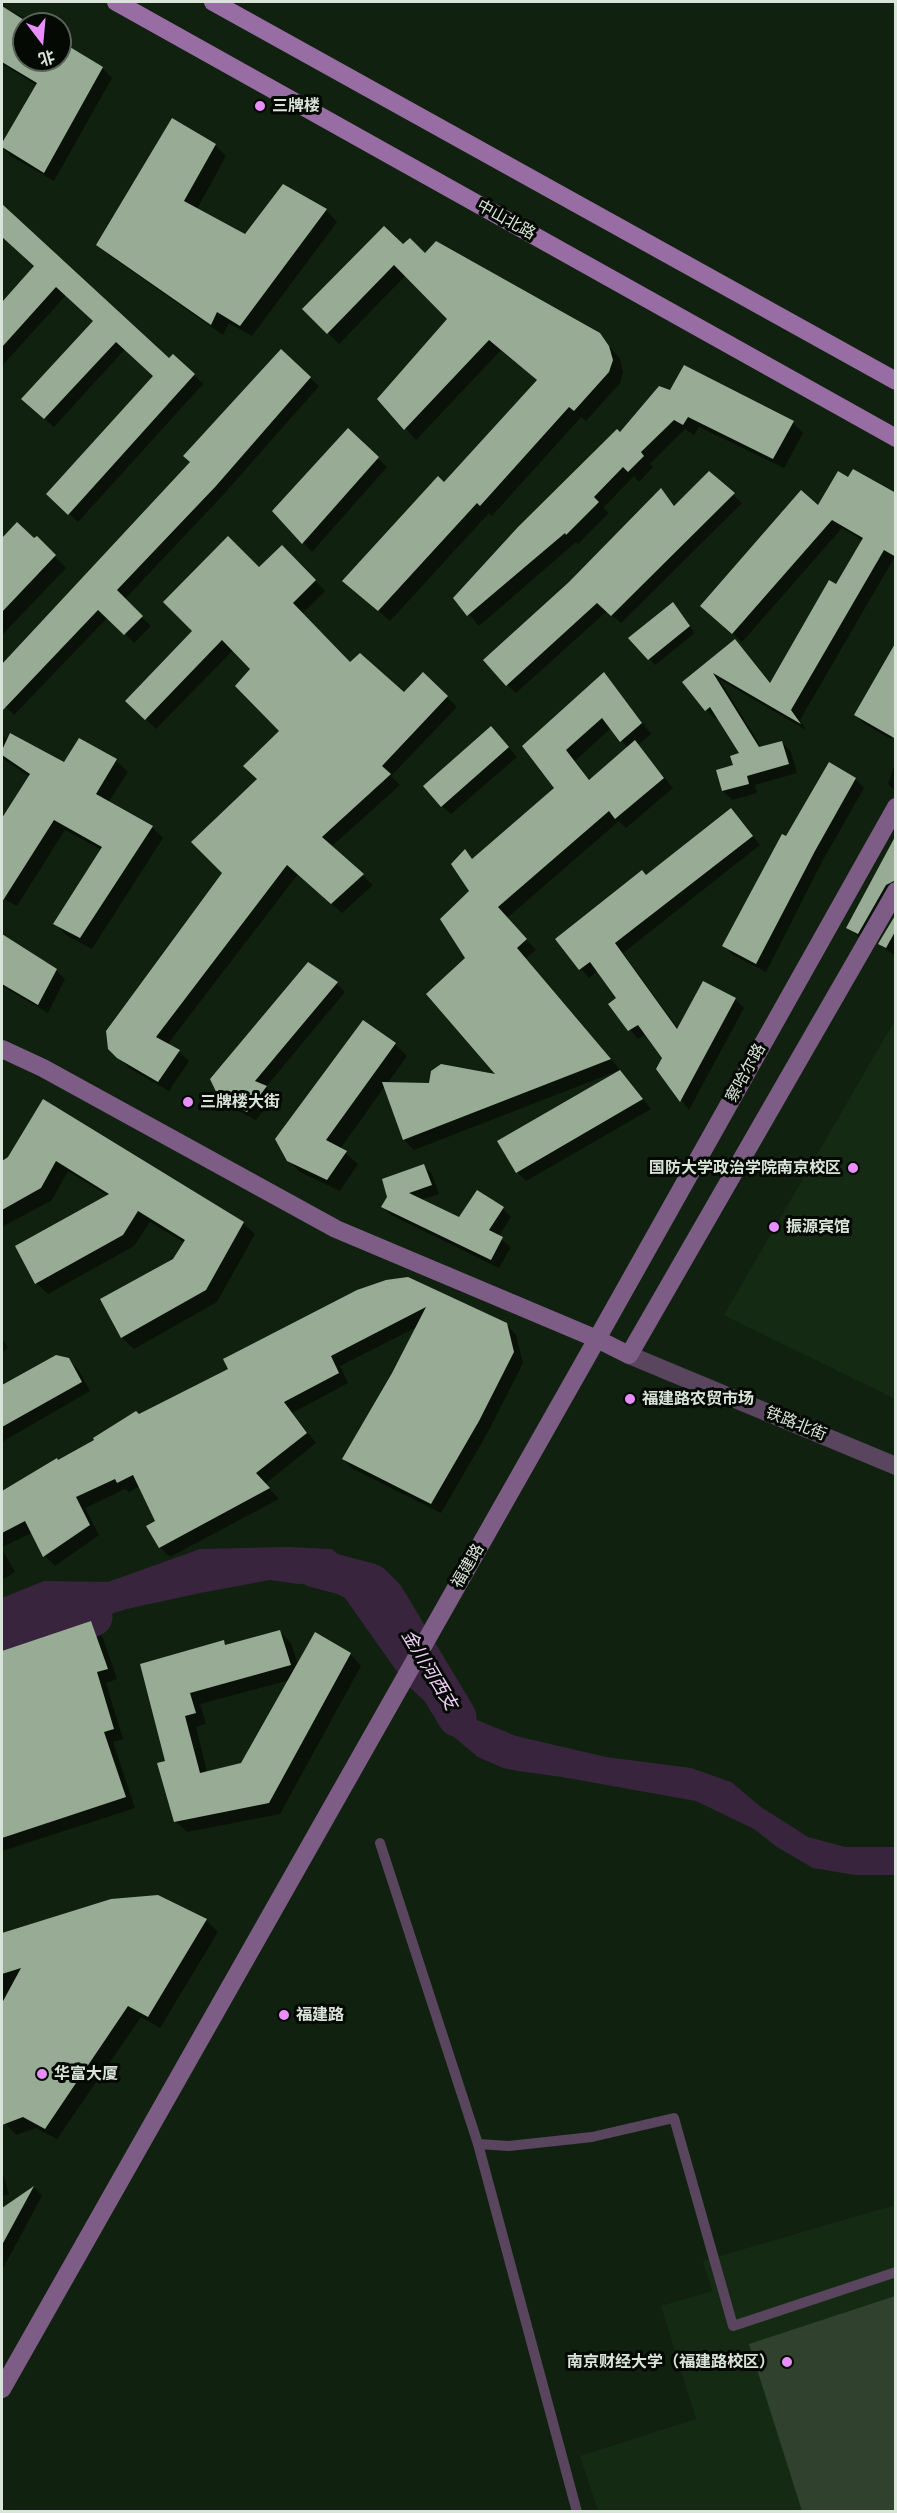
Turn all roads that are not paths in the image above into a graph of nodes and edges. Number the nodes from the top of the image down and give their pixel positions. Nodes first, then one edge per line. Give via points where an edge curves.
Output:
1 (116, 2) edge
2 (213, 2) edge
3 (896, 381) edge
4 (896, 438) edge
5 (896, 807) edge
6 (896, 891) edge
7 (2, 1048) edge
8 (597, 1339) junction
9 (629, 1355) junction
10 (896, 1466) edge
11 (380, 1843) dead end
12 (478, 2144) junction
13 (896, 2272) edge
14 (2, 2389) edge
15 (577, 2511) edge

1 - 4 main road, 中山北路
2 - 3 main road
5 - 8 main road, 察哈尔路
6 - 9 main road
7 - 8 main road via 336,1228
8 - 9 main road, 铁路北街
8 - 14 main road, 福建路
9 - 10 street, 铁路北街
11 - 12 lane
12 - 13 lane via 509,2146 592,2137 674,2118 733,2326
12 - 15 lane

